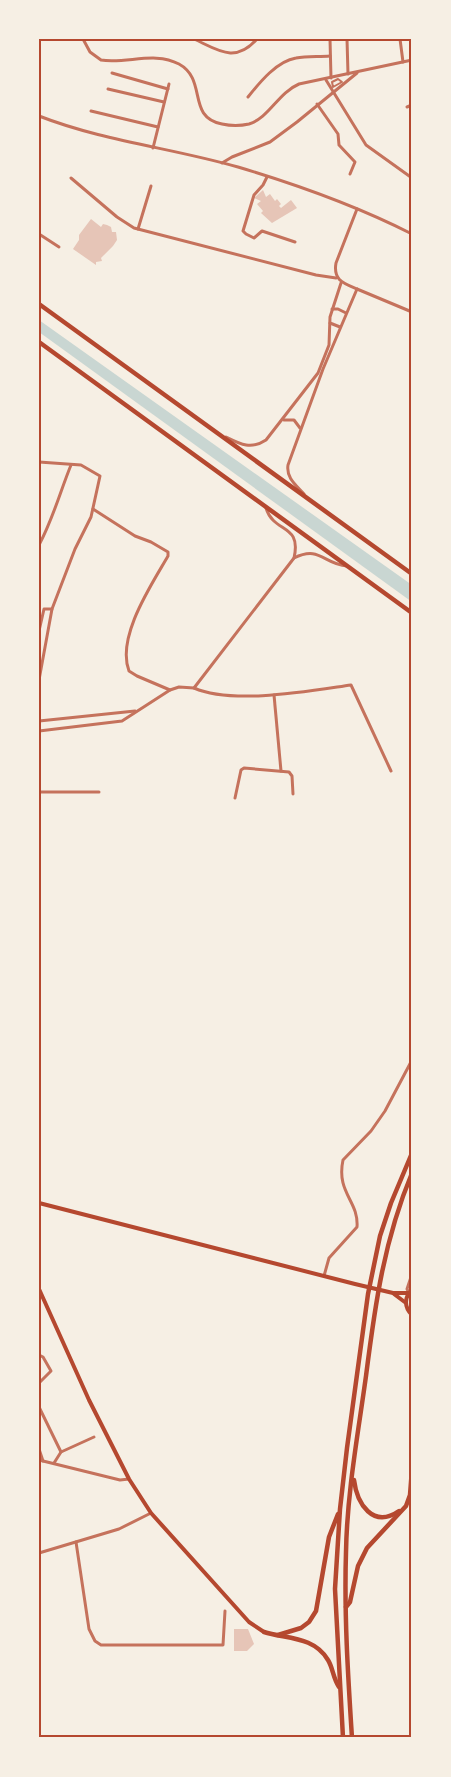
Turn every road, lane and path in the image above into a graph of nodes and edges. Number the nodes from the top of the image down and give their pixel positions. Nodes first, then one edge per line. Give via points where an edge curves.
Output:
1 (83, 39) edge
2 (125, 39) edge
3 (143, 39) edge
4 (151, 39) edge
5 (194, 39) edge
6 (256, 39) edge
7 (330, 39) edge
8 (348, 39) edge
9 (400, 39) edge
10 (330, 56) junction
11 (412, 60) edge
12 (403, 62) junction
13 (112, 73) dead end
14 (357, 73) junction
15 (348, 74) junction
16 (326, 79) junction
17 (331, 80) junction
18 (169, 84) dead end
19 (108, 89) dead end
20 (168, 89) junction
21 (248, 97) dead end
22 (164, 102) junction
23 (317, 104) junction
24 (412, 105) edge
25 (407, 107) dead end
26 (91, 111) dead end
27 (39, 116) edge
28 (158, 127) junction
29 (153, 148) junction
30 (222, 163) junction
31 (350, 174) dead end
32 (267, 177) junction
33 (71, 178) dead end
34 (412, 178) edge
35 (151, 186) dead end
36 (357, 208) junction
37 (138, 229) junction
38 (39, 234) edge
39 (412, 234) edge
40 (295, 242) dead end
41 (59, 247) dead end
42 (336, 278) junction
43 (341, 283) junction
44 (357, 289) junction
45 (39, 304) edge
46 (332, 309) junction
47 (346, 312) junction
48 (412, 312) edge
49 (330, 323) junction
50 (340, 327) junction
51 (39, 342) edge
52 (281, 421) junction
53 (300, 429) junction
54 (212, 430) junction
55 (39, 462) edge
56 (71, 465) junction
57 (311, 501) junction
58 (266, 506) junction
59 (93, 509) junction
60 (39, 545) edge
61 (294, 558) junction
62 (350, 567) junction
63 (412, 574) edge
64 (52, 609) junction
65 (412, 613) edge
66 (39, 631) edge
67 (39, 680) edge
68 (194, 688) junction
69 (170, 690) junction
70 (274, 695) junction
71 (135, 711) junction
72 (39, 721) edge
73 (39, 731) edge
74 (281, 771) junction
75 (391, 771) dead end
76 (39, 792) edge
77 (99, 792) dead end
78 (293, 794) dead end
79 (235, 798) dead end
80 (412, 1060) edge
81 (412, 1153) edge
82 (412, 1173) edge
83 (41, 1204) edge
84 (412, 1274) edge
85 (324, 1276) junction
86 (39, 1288) edge
87 (410, 1291) edge
88 (393, 1293) junction
89 (41, 1299) edge
90 (406, 1303) junction
91 (412, 1315) edge
92 (39, 1355) edge
93 (39, 1383) edge
94 (39, 1407) edge
95 (94, 1437) dead end
96 (39, 1449) edge
97 (61, 1452) junction
98 (41, 1460) edge
99 (54, 1463) junction
100 (412, 1469) edge
101 (353, 1471) junction
102 (129, 1479) junction
103 (406, 1506) junction
104 (340, 1509) junction
105 (151, 1513) junction
106 (76, 1541) junction
107 (39, 1553) edge
108 (345, 1610) junction
109 (225, 1611) dead end
110 (264, 1632) joint
111 (278, 1635) junction
112 (340, 1689) junction
113 (343, 1738) edge
114 (352, 1738) edge

1 - 16 street via 90,52 101,60 161,58 185,68 194,78 204,114 218,123 255,122 292,87
2 - 3 street
3 - 4 street
5 - 6 street via 233,54 245,50
7 - 10 street
8 - 15 street
9 - 12 street
10 - 17 street
10 - 21 street via 286,62
11 - 12 street
12 - 14 street
13 - 20 street
14 - 15 street
14 - 23 street
15 - 17 street
16 - 17 street
16 - 34 street via 366,145
18 - 20 street
19 - 22 street
20 - 22 street
22 - 28 street
23 - 30 street via 270,142
23 - 31 street via 338,134 339,145 355,162
24 - 25 street
26 - 28 street
27 - 29 street via 74,129
28 - 29 street
29 - 30 street
30 - 32 street
32 - 36 street
32 - 40 street via 254,195 243,231 254,238 262,231
33 - 37 street via 117,217
35 - 37 street
36 - 39 street
36 - 42 street via 336,263
37 - 42 street
38 - 41 street
42 - 43 street
43 - 44 street
43 - 46 street
44 - 47 street
44 - 48 street
45 - 54 main road
46 - 47 street
46 - 49 street
47 - 50 street
49 - 50 street
49 - 52 street via 329,345 318,373
50 - 53 street
51 - 58 main road
52 - 53 street via 294,420
52 - 54 street via 266,440 254,446 243,446
53 - 57 street via 287,470
54 - 57 main road
55 - 56 street
56 - 59 street via 81,465 100,476
56 - 60 street
57 - 63 main road
58 - 61 street via 269,517 296,541
58 - 62 main road
59 - 64 street
59 - 69 street via 168,552 140,604 127,656 129,670
61 - 62 street via 310,552 321,554 335,565
61 - 68 street
62 - 65 main road
64 - 66 street via 44,609
64 - 67 street
68 - 69 street
68 - 70 street via 210,695
69 - 71 street
70 - 74 street
70 - 75 street via 351,685
71 - 72 street
71 - 73 street via 122,721
74 - 78 street via 292,776
74 - 79 street via 244,768
76 - 77 street
80 - 85 street via 385,1112 343,1160 341,1183 356,1215 357,1227 329,1258
81 - 104 main road via 380,1236 368,1294
82 - 101 main road via 388,1241 376,1299
83 - 85 main road
84 - 87 street via 407,1288
85 - 88 main road
86 - 89 main road
87 - 88 main road
87 - 90 main road
88 - 90 main road
89 - 102 main road
90 - 91 main road
92 - 93 street via 51,1371
94 - 97 street
95 - 97 street
96 - 98 street
97 - 99 street
98 - 99 street
99 - 102 street
100 - 103 main road
101 - 103 main road via 356,1494 370,1512 386,1516
101 - 108 main road
102 - 105 main road
103 - 108 main road via 367,1548
104 - 111 main road via 329,1537 316,1611 301,1628
104 - 112 main road via 335,1589
105 - 106 street via 119,1529
105 - 110 main road via 249,1622
106 - 107 street
106 - 109 street via 89,1629 102,1645 223,1645
108 - 114 main road
110 - 111 main road
111 - 112 main road via 298,1638 316,1647 329,1661
112 - 113 main road

